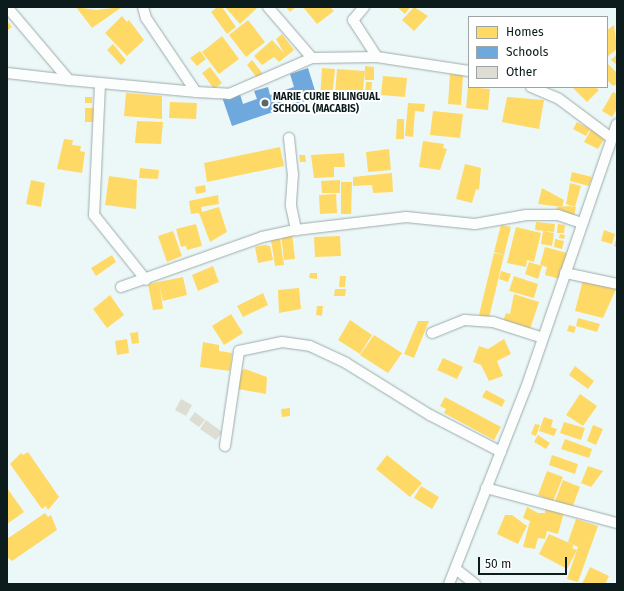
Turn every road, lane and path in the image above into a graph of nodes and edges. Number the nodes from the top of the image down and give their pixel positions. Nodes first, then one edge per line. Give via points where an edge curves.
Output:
1 (7, 7) edge
2 (144, 7) edge
3 (268, 7) edge
4 (364, 7) edge
5 (377, 57) junction
6 (312, 58) junction
7 (468, 71) edge
8 (7, 73) edge
9 (69, 80) junction
10 (100, 84) junction
11 (533, 88) edge
12 (196, 92) junction
13 (617, 124) edge
14 (610, 137) junction
15 (289, 138) dead end
16 (581, 222) junction
17 (296, 230) junction
18 (565, 273) junction
19 (146, 280) junction
20 (617, 284) edge
21 (121, 287) dead end
22 (432, 333) dead end
23 (543, 338) junction
24 (225, 446) dead end
25 (501, 452) junction
26 (486, 488) junction
27 (617, 523) edge
28 (457, 570) junction
29 (449, 584) edge
30 (475, 584) edge

1 - 9 street
2 - 12 street via 146,18
3 - 6 street
4 - 5 street via 353,20
5 - 6 street
5 - 7 street
6 - 12 street via 229,94
8 - 9 street
9 - 10 street
10 - 12 street
10 - 19 street via 94,215
11 - 14 street via 559,99
13 - 14 street
14 - 16 street
15 - 17 street via 293,174 291,206
16 - 17 street via 558,215 526,215 475,224 406,217
16 - 18 street
17 - 19 street via 262,237
18 - 20 street
18 - 23 street
19 - 21 street
22 - 23 street via 466,320 493,322
23 - 25 street
24 - 25 street via 239,351 282,342 310,346 346,363 430,415
25 - 26 street
26 - 27 street
26 - 28 street
28 - 29 street
28 - 30 street

